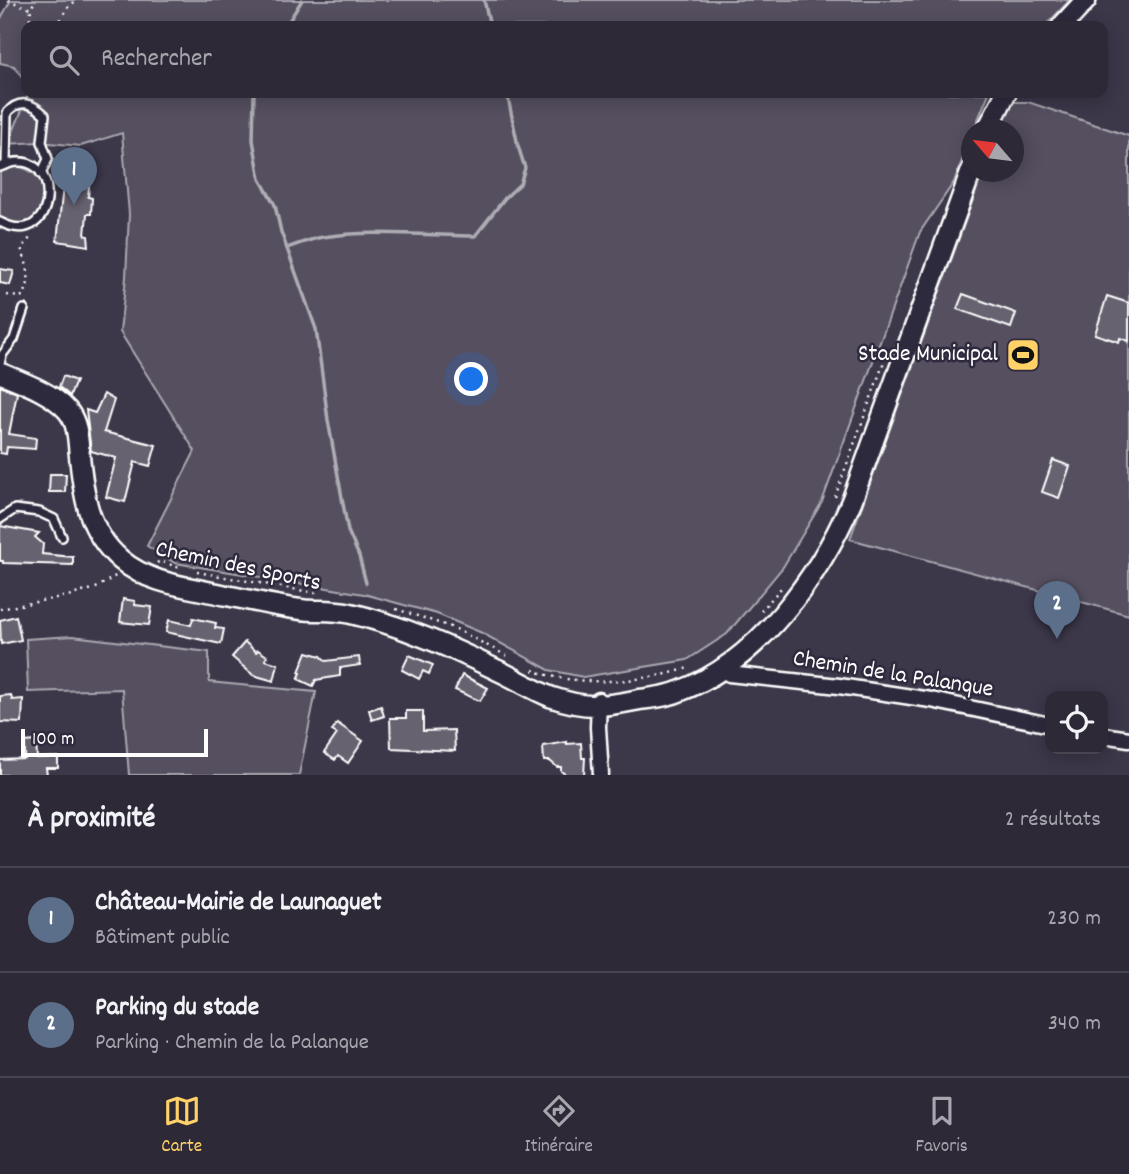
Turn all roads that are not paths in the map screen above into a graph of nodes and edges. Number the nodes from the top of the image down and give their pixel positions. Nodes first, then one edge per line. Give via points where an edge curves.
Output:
1 (1086, 0) edge
2 (1067, 21) edge
3 (1003, 98) edge
4 (993, 119) edge
5 (3, 166) edge
6 (41, 174) junction
7 (966, 182) edge
8 (0, 222) edge
9 (24, 309) dead end
10 (0, 364) edge
11 (0, 373) edge
12 (0, 519) edge
13 (62, 537) dead end
14 (729, 674) dead end
15 (598, 704) junction
16 (1045, 724) edge
17 (1108, 736) edge
18 (1129, 739) edge
19 (601, 775) edge

1 - 2 street
3 - 4 street
5 - 6 lane via 20,163
5 - 6 lane via 7,113 12,106 36,106 45,115 42,142 48,159
6 - 8 lane via 49,195 40,217 19,227
7 - 15 street, Chemin des Sports via 842,525 810,575 742,656 703,681
9 - 10 lane
11 - 15 street, Chemin des Sports via 67,410 75,422 93,526 122,561 143,574 271,605 346,612 457,650 532,687
12 - 13 lane via 15,509 39,512 54,519
14 - 16 street, Chemin de la Palanque via 918,698
15 - 19 street
17 - 18 street

